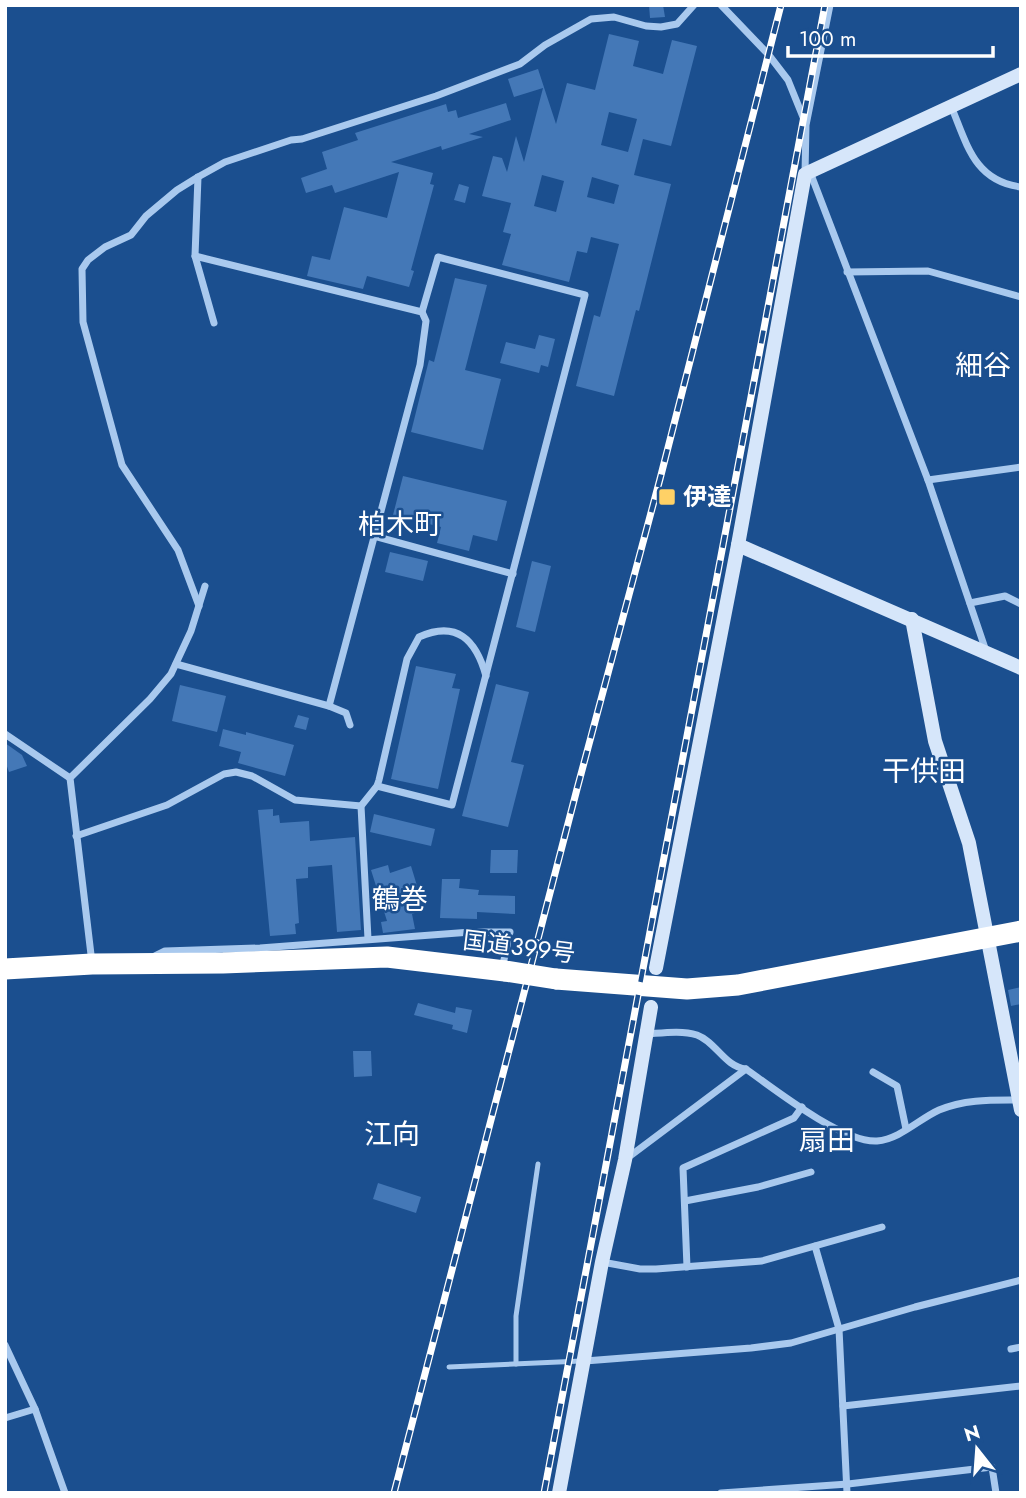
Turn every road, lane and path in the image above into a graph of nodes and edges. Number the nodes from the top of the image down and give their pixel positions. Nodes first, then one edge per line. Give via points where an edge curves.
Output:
1 (694, 5) edge
2 (721, 5) edge
3 (830, 5) edge
4 (1021, 74) edge
5 (951, 106) junction
6 (806, 125) junction
7 (808, 173) junction
8 (198, 177) junction
9 (1021, 187) edge
10 (195, 256) junction
11 (848, 272) junction
12 (1021, 297) edge
13 (422, 312) junction
14 (215, 323) dead end
15 (1021, 467) edge
16 (928, 480) junction
17 (374, 536) junction
18 (738, 545) junction
19 (513, 574) junction
20 (205, 586) dead end
21 (970, 603) junction
22 (1021, 604) edge
23 (199, 606) junction
24 (912, 619) junction
25 (987, 654) junction
26 (176, 664) junction
27 (1021, 668) edge
28 (487, 679) junction
29 (329, 706) junction
30 (350, 725) dead end
31 (5, 734) edge
32 (70, 778) junction
33 (377, 786) junction
34 (361, 806) junction
35 (76, 836) junction
36 (1021, 931) edge
37 (986, 937) junction
38 (368, 939) junction
39 (92, 964) junction
40 (138, 964) junction
41 (656, 968) dead end
42 (5, 969) edge
43 (503, 971) junction
44 (651, 1007) dead end
45 (647, 1034) junction
46 (746, 1069) junction
47 (873, 1072) dead end
48 (1020, 1105) edge
49 (802, 1107) junction
50 (906, 1129) junction
51 (625, 1160) junction
52 (538, 1164) dead end
53 (811, 1171) dead end
54 (685, 1201) junction
55 (882, 1227) dead end
56 (814, 1246) junction
57 (602, 1262) junction
58 (687, 1267) junction
59 (1021, 1280) edge
60 (839, 1329) junction
61 (5, 1345) edge
62 (1021, 1347) edge
63 (1011, 1349) dead end
64 (584, 1361) junction
65 (516, 1364) junction
66 (449, 1367) dead end
67 (1021, 1385) edge
68 (843, 1406) junction
69 (35, 1409) junction
70 (5, 1418) edge
71 (848, 1484) junction
72 (774, 1491) edge
73 (65, 1493) edge
74 (559, 1493) edge
75 (721, 1493) edge
76 (847, 1493) edge
77 (996, 1493) edge

1 - 8 street via 677,24 661,27 614,17 591,19 520,64 436,96 290,139 225,162
2 - 6 street via 788,80
3 - 6 street
4 - 5 street
5 - 7 street
5 - 9 street via 982,171
6 - 7 street
7 - 11 street
7 - 18 street
8 - 10 street
8 - 23 street via 146,216 131,234 88,260 82,270 82,287 83,322 122,465 178,550
10 - 13 street
10 - 14 street
11 - 12 street via 928,271
11 - 16 street
13 - 17 street via 426,321 420,365
13 - 19 street via 438,257 585,295
15 - 16 street
16 - 21 street
17 - 19 street
17 - 29 street
18 - 24 street
18 - 41 street
19 - 28 street
20 - 23 street
21 - 22 street via 1005,596
21 - 25 street
23 - 26 street
24 - 25 street
24 - 37 street via 935,741 969,843
25 - 27 street
26 - 29 street
26 - 32 street via 150,699
28 - 33 street via 452,805
28 - 33 street via 478,652 466,637 447,631 419,637 407,659
29 - 30 street via 346,713
31 - 32 street
32 - 35 street
33 - 34 street
34 - 35 street via 295,800 236,772 167,805
34 - 38 street
35 - 39 street
36 - 37 highway, 国道399号
37 - 43 highway, 国道399号, bridge via 738,985 687,989
37 - 48 street
38 - 40 street via 165,951
38 - 43 street via 510,932
39 - 40 highway, 国道399号
39 - 42 highway, 国道399号
40 - 43 highway, 国道399号 via 387,957
44 - 45 street
45 - 46 street via 700,1036 737,1068
45 - 51 street
46 - 49 street
46 - 51 street
47 - 50 street via 897,1087
48 - 50 street via 982,1100 957,1104
49 - 50 street via 865,1140 889,1138
49 - 54 street via 794,1118 683,1167
51 - 57 street
52 - 65 lane via 516,1316
53 - 54 street
54 - 58 street
55 - 56 street
56 - 58 street via 762,1261
56 - 60 street
57 - 58 street via 640,1269
57 - 64 street
59 - 60 street
60 - 64 street via 791,1343
60 - 68 street
61 - 69 street
62 - 63 street
64 - 65 lane
64 - 74 street
65 - 66 lane
67 - 68 street
68 - 71 street
69 - 70 street
69 - 73 street
71 - 72 street
71 - 76 street
71 - 77 street via 992,1467
72 - 75 street

